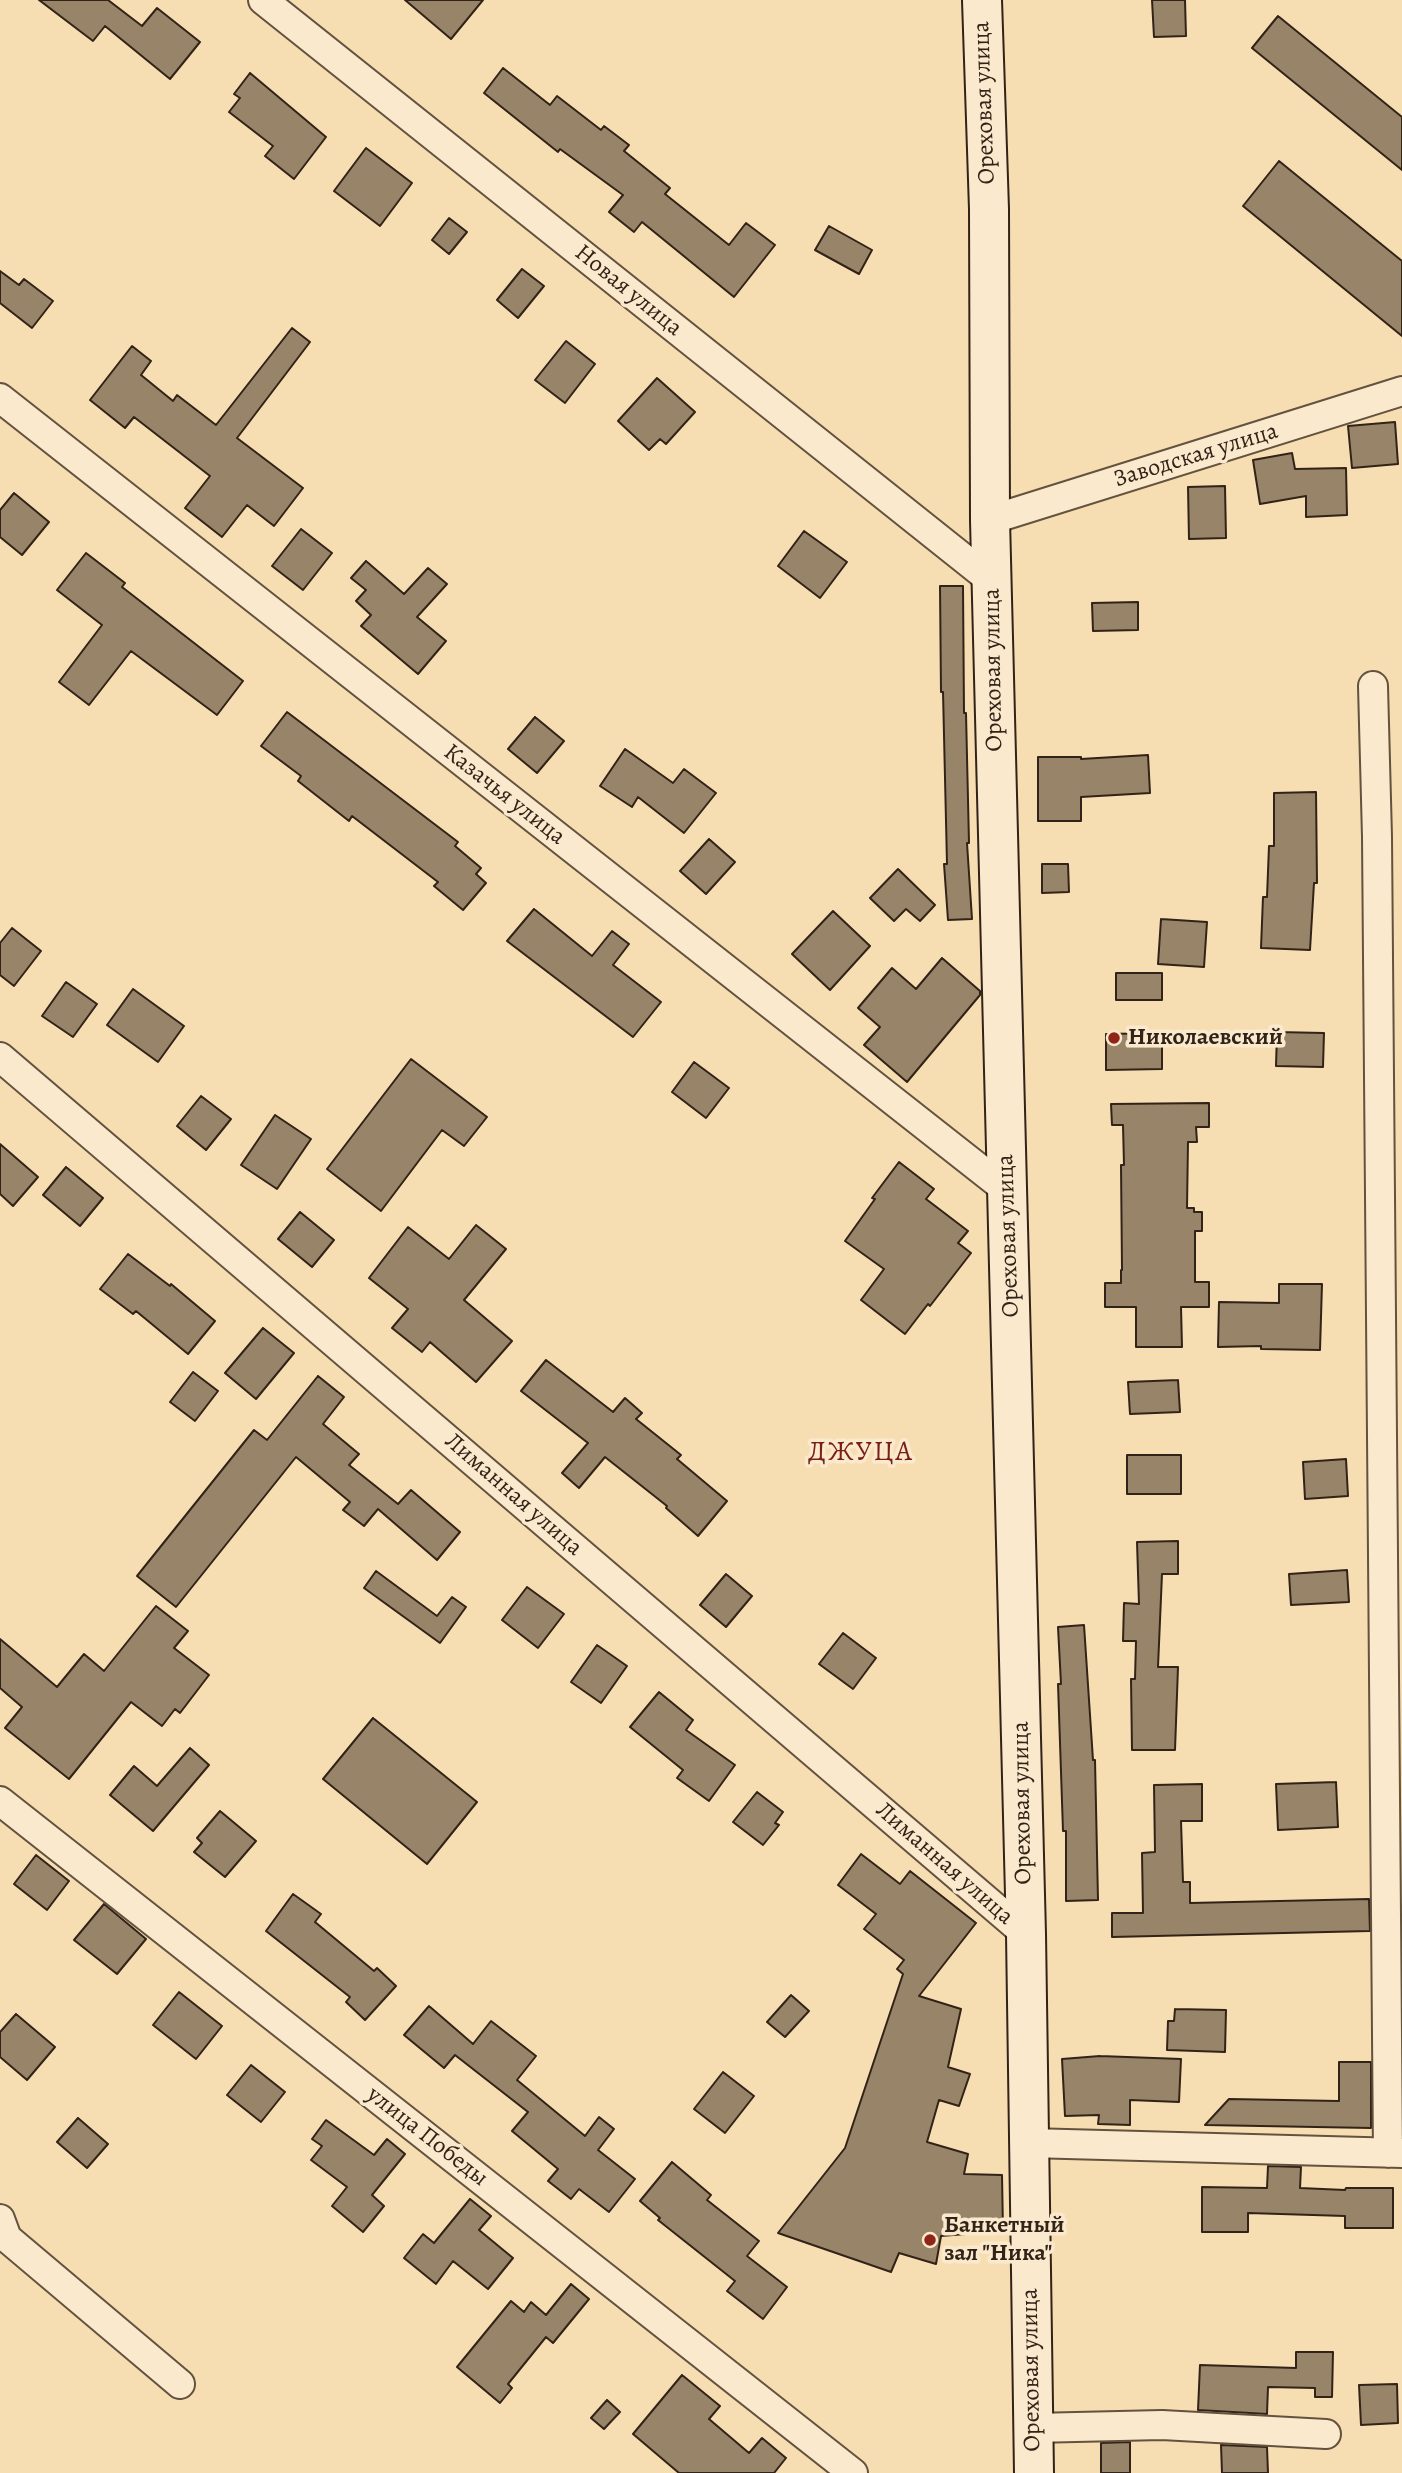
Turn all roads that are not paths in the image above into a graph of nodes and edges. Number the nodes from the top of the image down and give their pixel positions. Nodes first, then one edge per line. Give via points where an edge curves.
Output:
1 (263, 0) edge
2 (982, 0) edge
3 (1402, 391) edge
4 (0, 398) edge
5 (990, 520) junction
6 (992, 581) junction
7 (1373, 686) dead end
8 (0, 1057) edge
9 (1008, 1191) junction
10 (0, 1801) edge
11 (1026, 1934) junction
12 (1029, 2143) junction
13 (1395, 2153) edge
14 (0, 2219) edge
15 (180, 2384) dead end
16 (1033, 2428) junction
17 (1326, 2434) dead end
18 (853, 2473) edge
19 (1034, 2473) edge

1 - 6 street, Новая улица
2 - 5 main road, Ореховая улица via 989,209
3 - 5 street, Заводская улица
4 - 9 street, Казачья улица
5 - 6 main road, Ореховая улица
6 - 9 main road, Ореховая улица
7 - 13 street
8 - 11 street, Лиманная улица
9 - 11 main road, Ореховая улица
10 - 18 street, улица Победы
11 - 12 main road, Ореховая улица
12 - 13 street
12 - 16 main road, Ореховая улица
14 - 15 street via 6,2238
16 - 17 street via 1162,2426
16 - 19 main road, Ореховая улица

